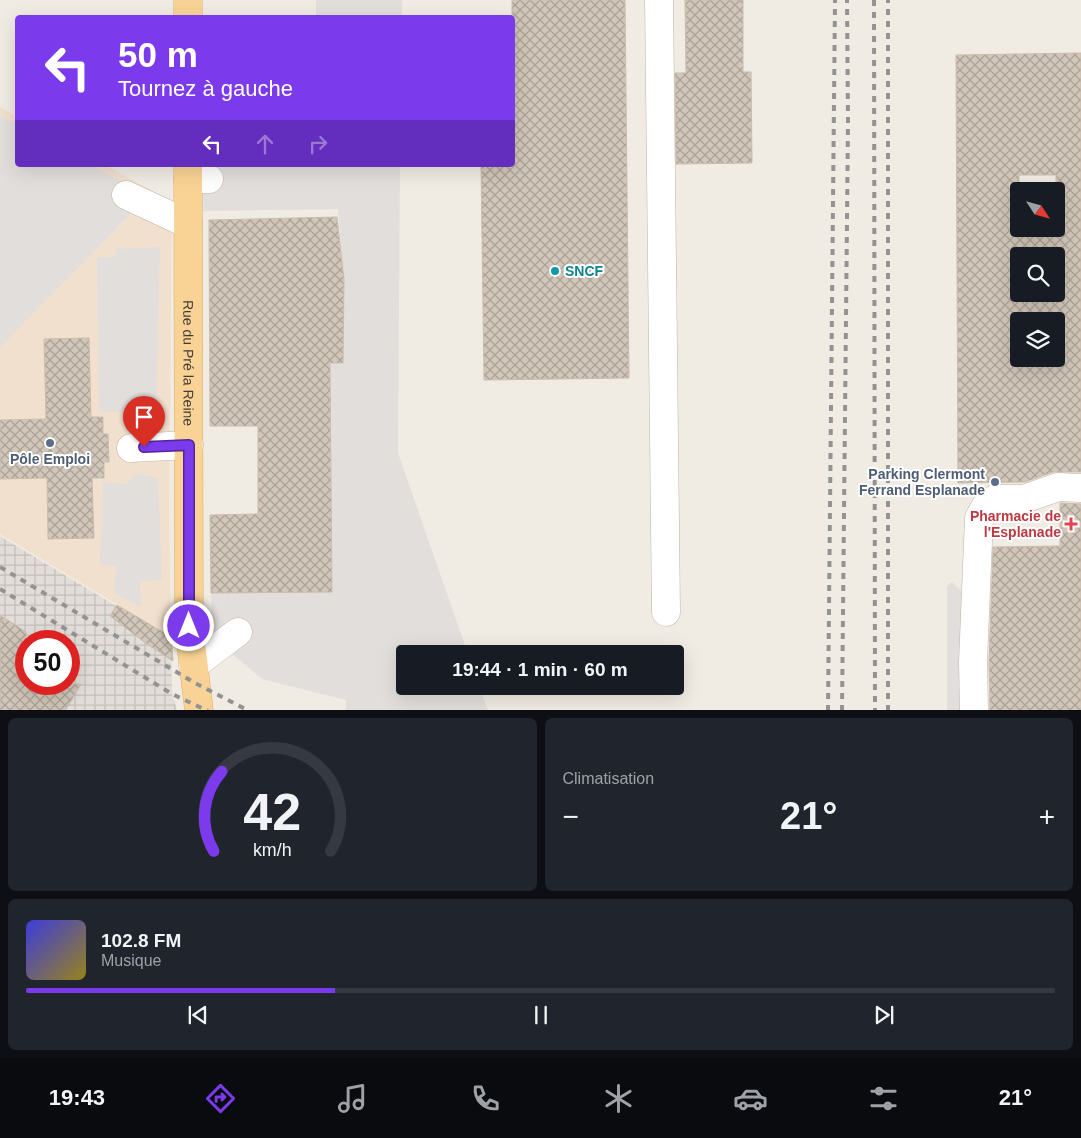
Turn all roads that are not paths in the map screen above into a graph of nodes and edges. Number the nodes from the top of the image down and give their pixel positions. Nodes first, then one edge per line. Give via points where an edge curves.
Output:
1 (188, 0) edge
2 (659, 0) edge
3 (188, 15) edge
4 (195, 174) edge
5 (126, 195) dead end
6 (188, 224) junction
7 (189, 445) junction
8 (131, 448) dead end
9 (1081, 488) edge
10 (666, 612) dead end
11 (238, 632) dead end
12 (193, 666) junction
13 (199, 710) edge
14 (974, 710) edge

1 - 3 main road
2 - 10 lane
4 - 6 main road, Rue du Pré la Reine
5 - 6 lane
6 - 7 main road, Rue du Pré la Reine
7 - 8 lane
7 - 12 main road, Rue du Pré la Reine via 189,626
9 - 14 lane via 1058,487 1024,499 992,496 979,518
11 - 12 lane
12 - 13 main road, Rue du Pré la Reine

